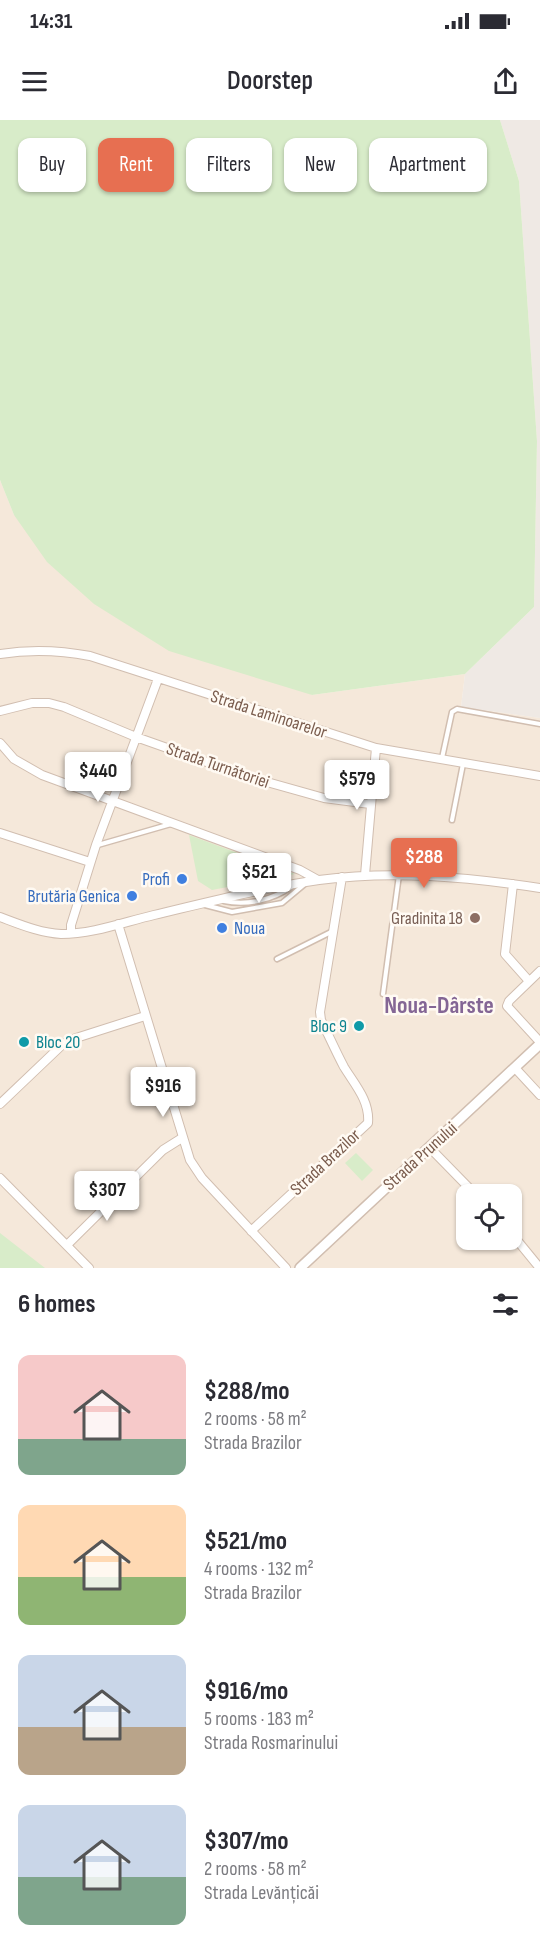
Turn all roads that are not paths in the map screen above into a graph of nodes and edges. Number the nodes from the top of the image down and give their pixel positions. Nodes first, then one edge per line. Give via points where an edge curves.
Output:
1 (0, 654) edge
2 (158, 679) junction
3 (0, 711) edge
4 (540, 724) edge
5 (136, 737) junction
6 (0, 743) edge
7 (376, 748) junction
8 (441, 760) junction
9 (463, 764) junction
10 (540, 776) edge
11 (112, 800) junction
12 (370, 804) junction
13 (453, 820) dead end
14 (175, 823) junction
15 (0, 833) edge
16 (96, 845) junction
17 (90, 862) junction
18 (365, 875) junction
19 (400, 875) junction
20 (342, 878) junction
21 (319, 880) junction
22 (307, 882) junction
23 (513, 884) junction
24 (540, 888) edge
25 (201, 904) junction
26 (0, 917) edge
27 (118, 924) junction
28 (333, 930) junction
29 (72, 933) junction
30 (277, 958) dead end
31 (540, 971) edge
32 (529, 981) junction
33 (383, 994) dead end
34 (145, 1016) junction
35 (540, 1043) edge
36 (515, 1068) junction
37 (540, 1095) edge
38 (0, 1104) edge
39 (182, 1138) junction
40 (430, 1148) junction
41 (0, 1178) edge
42 (465, 1184) edge
43 (251, 1231) junction
44 (67, 1245) junction
45 (522, 1246) edge
46 (539, 1267) edge
47 (89, 1268) edge
48 (286, 1268) edge
49 (300, 1268) edge

1 - 2 street, Strada Laminoarelor via 37,649 63,651
2 - 5 street
2 - 7 street, Strada Laminoarelor
3 - 5 street, Strada Turnătoriei via 32,703 50,704
4 - 8 lane via 456,709
5 - 11 street
5 - 12 street, Strada Turnătoriei via 289,790
6 - 11 street via 14,759 42,775
7 - 8 street, Strada Laminoarelor
7 - 12 street
8 - 9 street, Strada Laminoarelor
9 - 10 street, Strada Laminoarelor
9 - 13 lane
11 - 14 street
11 - 16 street
12 - 18 street
14 - 16 lane
14 - 21 street
15 - 17 street
16 - 17 street
17 - 29 street
18 - 19 street
18 - 20 street
19 - 23 street
19 - 33 lane
20 - 21 street
20 - 28 street, Strada Brazilor
21 - 22 street
22 - 25 street
22 - 25 lane via 282,903 232,912
23 - 24 street
23 - 32 street via 505,954
25 - 27 street
26 - 29 street via 49,932
27 - 29 street
27 - 34 street
28 - 30 lane
28 - 43 street, Strada Brazilor via 321,1020 363,1097 369,1111 368,1123
31 - 32 street
32 - 35 street via 507,1006
34 - 38 street via 63,1044
34 - 39 street
35 - 36 street, Strada Prunului
36 - 37 street
36 - 40 street, Strada Prunului
39 - 43 street via 195,1169
39 - 44 street via 168,1145
40 - 42 street
40 - 49 street, Strada Prunului
41 - 44 street
43 - 48 street
44 - 47 street
45 - 46 street

